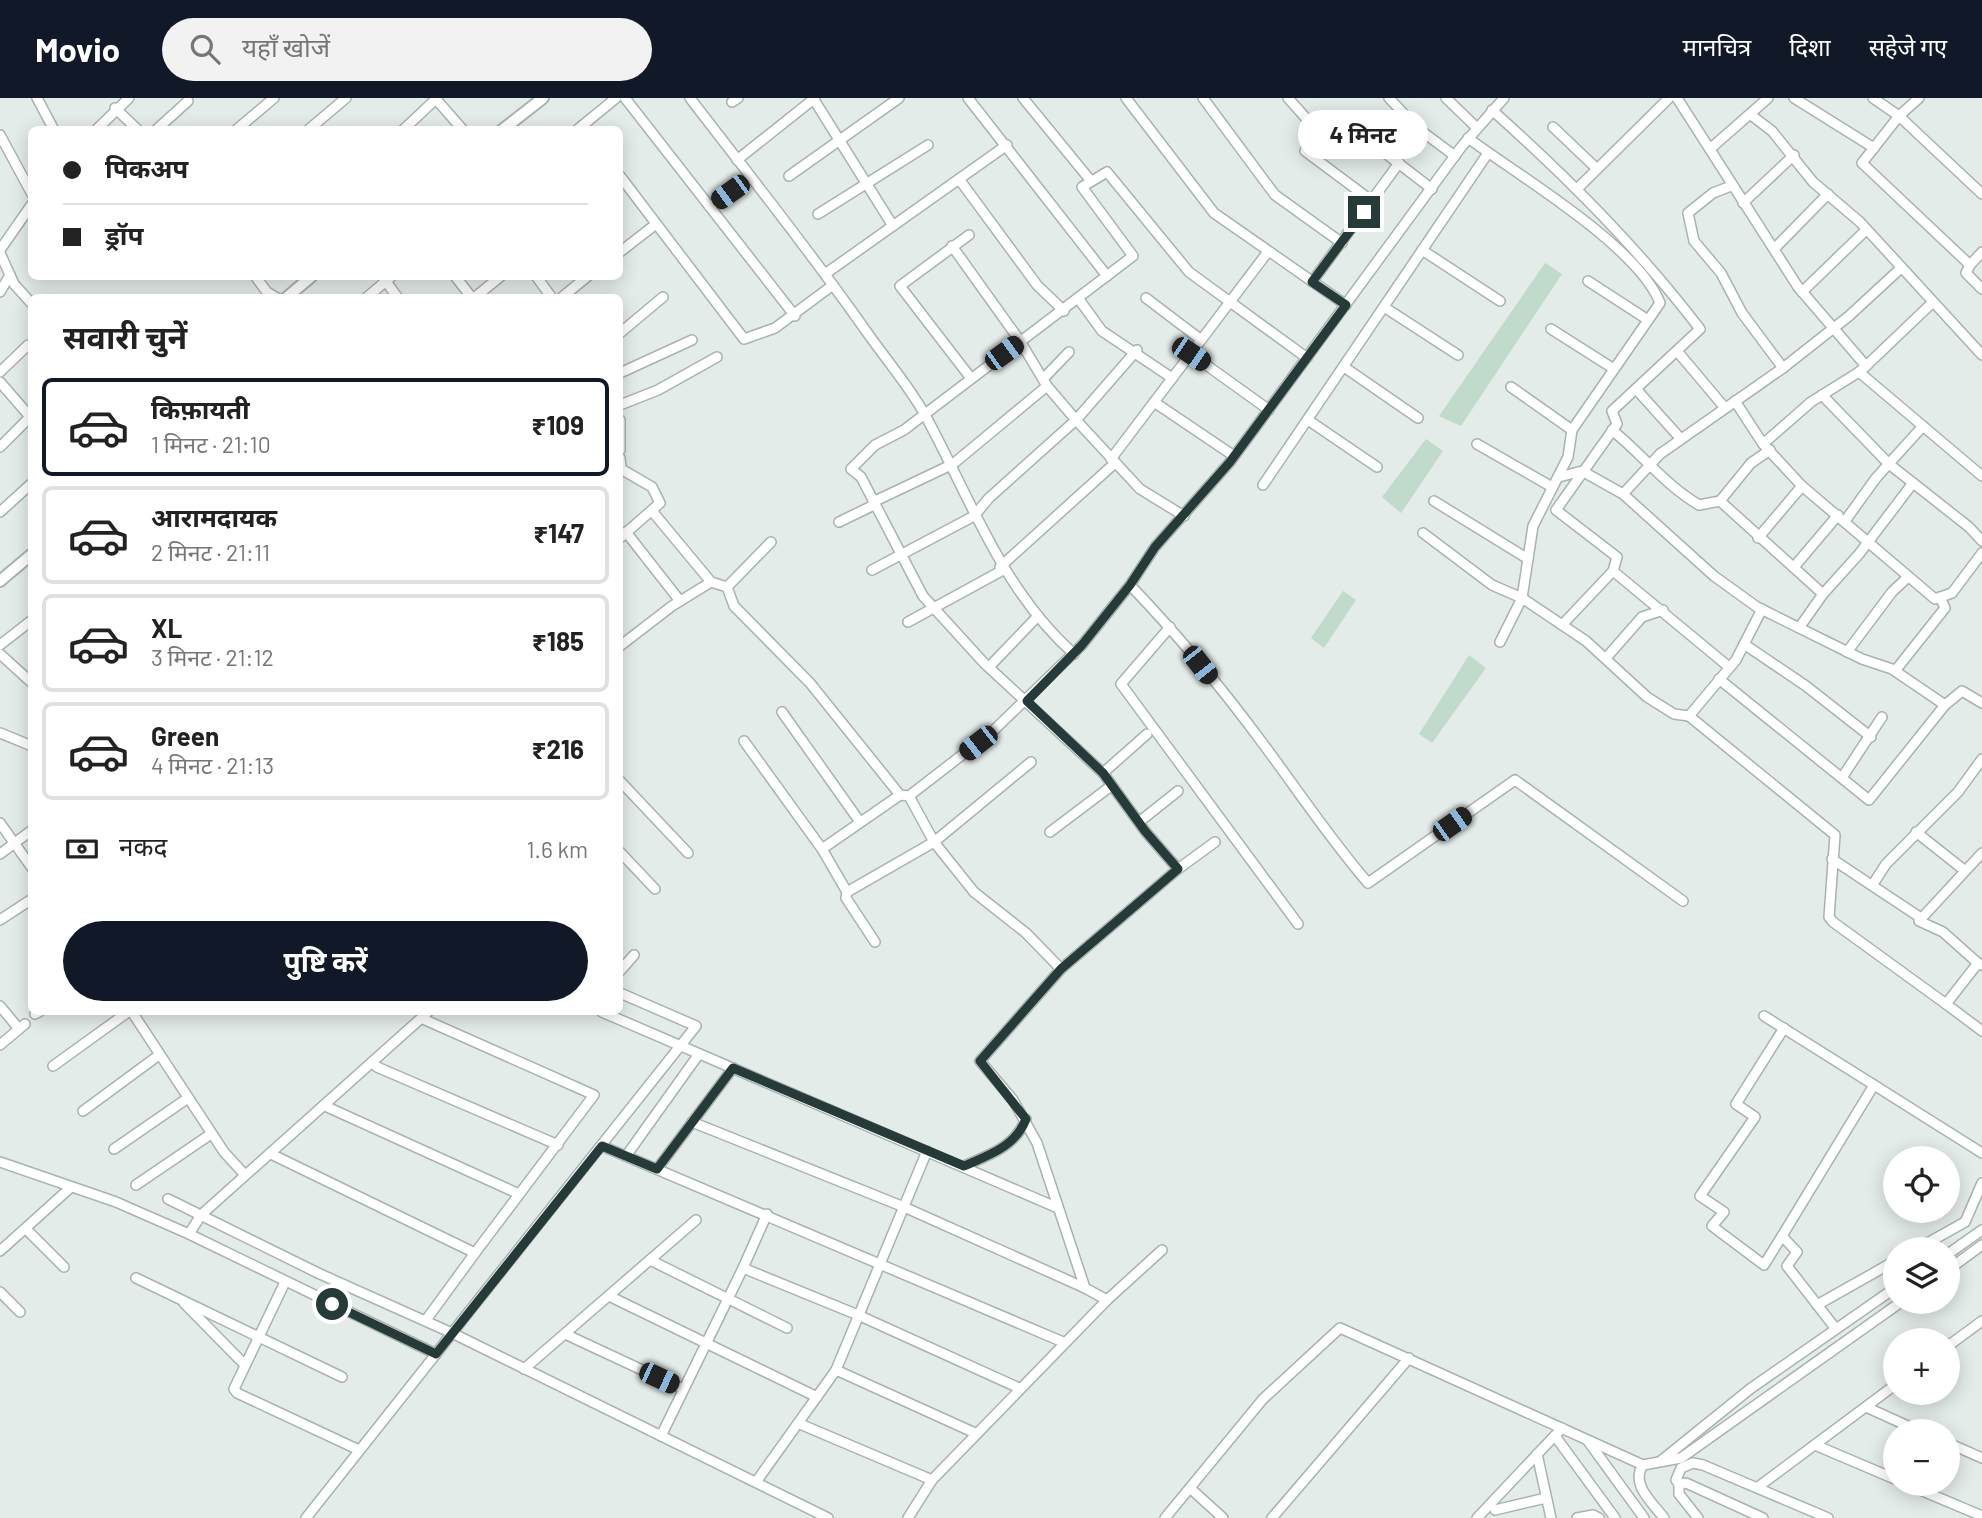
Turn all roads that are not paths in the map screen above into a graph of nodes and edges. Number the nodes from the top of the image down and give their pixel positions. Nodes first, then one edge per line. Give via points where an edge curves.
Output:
1 (37, 98) edge
2 (129, 98) edge
3 (274, 98) edge
4 (346, 98) edge
5 (436, 98) edge
6 (543, 98) edge
7 (616, 98) edge
8 (625, 98) edge
9 (690, 98) edge
10 (814, 98) edge
11 (899, 98) edge
12 (968, 98) edge
13 (1023, 98) edge
14 (1126, 98) edge
15 (1203, 98) edge
16 (1287, 98) edge
17 (1389, 98) edge
18 (1446, 98) edge
19 (1504, 98) edge
20 (1669, 98) edge
21 (1677, 98) edge
22 (1768, 98) edge
23 (1794, 98) edge
24 (1873, 98) edge
25 (1919, 98) edge
26 (188, 101) dead end
27 (117, 104) edge
28 (1492, 110) junction
29 (1751, 115) junction
30 (1899, 116) junction
31 (52, 126) edge
32 (99, 126) edge
33 (135, 126) edge
34 (160, 126) edge
35 (241, 126) edge
36 (313, 126) edge
37 (407, 126) edge
38 (460, 126) edge
39 (507, 126) edge
40 (583, 126) edge
41 (1552, 127) dead end
42 (1477, 128) junction
43 (0, 135) edge
44 (1321, 135) junction
45 (1468, 138) junction
46 (839, 139) junction
47 (928, 145) dead end
48 (1007, 145) junction
49 (1874, 148) junction
50 (1710, 149) junction
51 (1488, 153) junction
52 (1794, 155) junction
53 (1455, 156) junction
54 (737, 160) junction
55 (1399, 163) junction
56 (1596, 168) junction
57 (789, 176) dead end
58 (751, 177) junction
59 (959, 179) junction
60 (623, 180) edge
61 (1091, 181) junction
62 (868, 183) junction
63 (1731, 186) junction
64 (28, 187) edge
65 (1578, 188) junction
66 (1432, 189) junction
67 (1828, 194) junction
68 (1982, 194) edge
69 (1372, 201) junction
70 (1743, 203) junction
71 (710, 207) junction
72 (28, 209) edge
73 (818, 214) dead end
74 (656, 224) junction
75 (893, 226) junction
76 (1866, 230) junction
77 (969, 234) dead end
78 (1342, 243) junction
79 (1, 245) edge
80 (952, 246) junction
81 (1774, 249) junction
82 (623, 250) edge
83 (1422, 250) junction
84 (1267, 253) junction
85 (1982, 253) edge
86 (1970, 265) junction
87 (1901, 268) junction
88 (825, 274) junction
89 (10, 275) junction
90 (1107, 276) junction
91 (258, 280) edge
92 (307, 280) edge
93 (385, 280) edge
94 (458, 280) edge
95 (496, 280) edge
96 (583, 280) edge
97 (1588, 281) dead end
98 (1312, 282) junction
99 (833, 285) junction
100 (1982, 289) edge
101 (0, 292) edge
102 (1801, 292) junction
103 (270, 294) edge
104 (291, 294) edge
105 (370, 294) edge
106 (470, 294) edge
107 (478, 294) edge
108 (566, 294) edge
109 (663, 297) dead end
110 (1078, 298) junction
111 (1146, 298) dead end
112 (28, 299) edge
113 (1500, 301) dead end
114 (1229, 303) junction
115 (1932, 303) junction
116 (1346, 305) junction
117 (1384, 307) junction
118 (1063, 311) junction
119 (795, 316) junction
120 (1648, 320) junction
121 (1551, 328) dead end
122 (1833, 329) junction
123 (623, 330) edge
124 (1200, 339) junction
125 (692, 340) dead end
126 (1020, 341) junction
127 (28, 346) edge
128 (1135, 351) junction
129 (1677, 351) junction
130 (1069, 352) dead end
131 (1191, 354) junction
132 (1458, 355) dead end
133 (1982, 355) edge
134 (717, 357) dead end
135 (1307, 358) junction
136 (1343, 367) junction
137 (1783, 368) junction
138 (1614, 369) junction
139 (1862, 369) junction
140 (0, 372) edge
141 (623, 372) edge
142 (971, 377) junction
143 (1172, 378) junction
144 (0, 382) edge
145 (1045, 383) junction
146 (1511, 387) dead end
147 (1636, 389) junction
148 (1822, 395) junction
149 (1735, 401) junction
150 (1154, 402) junction
151 (623, 404) edge
152 (1725, 408) junction
153 (1269, 410) junction
154 (923, 413) junction
155 (28, 414) edge
156 (1419, 418) dead end
157 (28, 420) edge
158 (1076, 420) junction
159 (1308, 420) junction
160 (1923, 426) junction
161 (1572, 430) junction
162 (1612, 430) junction
163 (1681, 439) junction
164 (1478, 444) dead end
165 (0, 447) edge
166 (1767, 447) junction
167 (1234, 456) junction
168 (1113, 461) junction
169 (1651, 464) junction
170 (1889, 464) junction
171 (951, 465) junction
172 (1377, 467) dead end
173 (1582, 471) junction
174 (623, 472) edge
175 (1982, 476) edge
176 (1559, 477) junction
177 (1913, 483) junction
178 (1263, 485) dead end
179 (1802, 486) junction
180 (28, 487) edge
181 (1552, 487) junction
182 (1623, 494) junction
183 (1434, 501) dead end
184 (1720, 501) junction
185 (874, 503) junction
186 (1541, 509) junction
187 (1556, 510) junction
188 (652, 511) junction
189 (0, 512) edge
190 (974, 516) junction
191 (1184, 516) junction
192 (1842, 518) junction
193 (839, 522) dead end
194 (1423, 533) dead end
195 (623, 535) edge
196 (1758, 538) junction
197 (1868, 540) junction
198 (1982, 541) edge
199 (771, 542) dead end
200 (1982, 553) edge
201 (903, 554) junction
202 (28, 557) edge
203 (1528, 559) junction
204 (1794, 567) junction
205 (1002, 568) junction
206 (872, 570) dead end
207 (1613, 571) junction
208 (1907, 578) junction
209 (0, 581) edge
210 (710, 582) junction
211 (1130, 585) junction
212 (727, 587) junction
213 (1823, 594) junction
214 (1940, 597) junction
215 (1522, 598) junction
216 (680, 601) junction
217 (933, 606) junction
218 (1762, 609) junction
219 (1663, 610) junction
220 (1037, 617) junction
221 (908, 622) dead end
222 (28, 623) edge
223 (1562, 625) junction
224 (1170, 627) junction
225 (1799, 628) junction
226 (1500, 642) dead end
227 (623, 644) edge
228 (1744, 644) junction
229 (0, 645) edge
230 (1847, 652) junction
231 (0, 654) edge
232 (1074, 654) junction
233 (1606, 658) junction
234 (989, 667) junction
235 (1730, 667) junction
236 (1895, 671) junction
237 (28, 679) edge
238 (1719, 679) junction
239 (1027, 701) junction
240 (1982, 703) edge
241 (1945, 705) junction
242 (782, 712) dead end
243 (1689, 716) junction
244 (1882, 717) dead end
245 (0, 733) edge
246 (1147, 734) dead end
247 (1871, 737) junction
248 (744, 741) dead end
249 (28, 744) edge
250 (1982, 759) edge
251 (1031, 762) dead end
252 (1103, 773) junction
253 (1843, 776) junction
254 (623, 784) edge
255 (1111, 786) junction
256 (1178, 791) dead end
257 (904, 796) junction
258 (860, 822) junction
259 (1139, 822) junction
260 (0, 823) edge
261 (1050, 832) dead end
262 (1916, 832) junction
263 (28, 833) edge
264 (934, 842) junction
265 (1214, 842) dead end
266 (14, 843) junction
267 (822, 849) junction
268 (688, 853) dead end
269 (1982, 853) edge
270 (0, 854) edge
271 (623, 855) edge
272 (1832, 859) junction
273 (28, 862) edge
274 (1178, 869) junction
275 (1964, 870) junction
276 (1873, 884) junction
277 (654, 889) dead end
278 (847, 892) junction
279 (1683, 901) dead end
280 (28, 902) edge
281 (1921, 918) junction
282 (0, 920) edge
283 (1298, 924) dead end
284 (876, 942) dead end
285 (635, 955) dead end
286 (1980, 965) edge
287 (623, 968) edge
288 (1061, 969) junction
289 (623, 994) edge
290 (1946, 1004) junction
291 (0, 1006) edge
292 (126, 1015) edge
293 (132, 1015) edge
294 (426, 1015) edge
295 (609, 1015) edge
296 (1764, 1016) dead end
297 (1784, 1028) junction
298 (1982, 1031) edge
299 (0, 1045) edge
300 (681, 1047) junction
301 (699, 1054) junction
302 (159, 1055) junction
303 (372, 1062) junction
304 (53, 1066) dead end
305 (733, 1068) junction
306 (1874, 1085) junction
307 (188, 1098) junction
308 (325, 1106) junction
309 (82, 1111) dead end
310 (1026, 1119) junction
311 (692, 1122) junction
312 (211, 1133) junction
313 (558, 1145) junction
314 (602, 1146) junction
315 (114, 1149) dead end
316 (927, 1151) junction
317 (1982, 1153) edge
318 (271, 1154) junction
319 (626, 1156) junction
320 (0, 1162) edge
321 (964, 1166) junction
322 (657, 1169) junction
323 (245, 1175) junction
324 (1982, 1183) edge
325 (136, 1185) dead end
326 (70, 1188) junction
327 (520, 1194) junction
328 (168, 1199) dead end
329 (904, 1207) junction
330 (1058, 1208) junction
331 (767, 1214) junction
332 (201, 1215) junction
333 (696, 1220) dead end
334 (26, 1228) junction
335 (1982, 1230) edge
336 (188, 1234) junction
337 (1782, 1236) junction
338 (1939, 1237) edge
339 (1982, 1245) edge
340 (1960, 1246) edge
341 (1162, 1250) dead end
342 (0, 1251) edge
343 (475, 1253) junction
344 (650, 1260) junction
345 (1960, 1261) edge
346 (880, 1263) junction
347 (64, 1267) dead end
348 (743, 1268) junction
349 (1883, 1268) edge
350 (136, 1278) dead end
351 (285, 1282) junction
352 (1085, 1289) junction
353 (0, 1292) edge
354 (609, 1296) junction
355 (1883, 1296) edge
356 (727, 1298) junction
357 (180, 1299) junction
358 (1107, 1300) junction
359 (1817, 1305) junction
360 (20, 1312) dead end
361 (1884, 1314) edge
362 (858, 1315) junction
363 (426, 1320) junction
364 (1982, 1321) edge
365 (787, 1328) dead end
366 (1836, 1329) junction
367 (452, 1333) junction
368 (565, 1334) junction
369 (259, 1337) junction
370 (1960, 1337) edge
371 (1063, 1342) junction
372 (705, 1343) junction
373 (436, 1354) junction
374 (1409, 1358) junction
375 (245, 1365) junction
376 (524, 1369) junction
377 (836, 1370) junction
378 (342, 1377) dead end
379 (1019, 1388) junction
380 (683, 1389) junction
381 (1883, 1394) edge
382 (817, 1398) junction
383 (1866, 1407) junction
384 (1892, 1419) edge
385 (800, 1424) junction
386 (1558, 1432) junction
387 (975, 1433) junction
388 (660, 1436) junction
389 (1587, 1440) junction
390 (1815, 1445) junction
391 (1960, 1448) edge
392 (359, 1450) junction
393 (1537, 1454) junction
394 (1982, 1458) edge
395 (1661, 1461) junction
396 (1643, 1465) junction
397 (1883, 1474) edge
398 (932, 1480) junction
399 (756, 1482) junction
400 (1678, 1482) junction
401 (1758, 1487) junction
402 (1190, 1488) junction
403 (1934, 1496) edge
404 (1546, 1497) junction
405 (1495, 1509) edge
406 (1982, 1516) edge
407 (306, 1518) edge
408 (828, 1518) edge
409 (908, 1518) edge
410 (1165, 1518) edge
411 (1223, 1518) edge
412 (1272, 1518) edge
413 (1477, 1518) edge
414 (1551, 1518) edge
415 (1577, 1518) edge
416 (1599, 1518) edge
417 (1615, 1518) edge
418 (1644, 1518) edge
419 (1664, 1518) edge
420 (1698, 1518) edge
421 (1763, 1518) edge
422 (1828, 1518) edge

1 - 31 street
2 - 27 street
3 - 35 street
4 - 36 street
5 - 37 street
5 - 38 street
6 - 39 street
7 - 40 street
8 - 71 street
9 - 54 street
10 - 46 street
10 - 54 street
11 - 46 street
12 - 48 street
13 - 61 street
14 - 84 street via 1214,214
15 - 78 street via 1275,195
16 - 44 street
17 - 53 street via 1416,127
18 - 42 street
19 - 28 street
20 - 56 street
21 - 50 street
22 - 29 street
23 - 49 street
24 - 30 street
25 - 30 street
26 - 34 street
27 - 32 street
27 - 33 street
28 - 42 street
28 - 65 street
29 - 50 street
29 - 52 street
30 - 49 street
30 - 68 street
41 - 56 street
42 - 45 street
43 - 64 street
44 - 55 street via 1338,117
44 - 69 street via 1305,151
45 - 51 street
45 - 53 street
46 - 57 street
46 - 62 street
47 - 62 street
48 - 59 street
48 - 90 street
49 - 86 street via 1862,163
50 - 63 street
51 - 83 street
51 - 120 street via 1583,218 1653,285 1660,303
52 - 67 street
52 - 70 street
53 - 66 street
54 - 58 street
55 - 66 street
55 - 69 street
56 - 65 street
58 - 71 street
58 - 88 street
59 - 75 street
59 - 118 street via 1037,285
60 - 74 street
61 - 90 street via 1082,187 1133,256
61 - 114 street via 1107,172 1174,257
62 - 73 street
62 - 75 street
63 - 70 street
63 - 137 street via 1713,193 1688,213 1694,241 1721,273 1742,313
65 - 129 street via 1659,275 1700,329
66 - 116 street
67 - 76 street
67 - 81 street
69 - 78 street
70 - 81 street
71 - 119 street
72 - 79 street
74 - 82 street
74 - 119 street via 744,338 758,336
75 - 88 street
76 - 87 street
76 - 102 street
77 - 80 street
78 - 98 street
79 - 89 street
80 - 126 street
80 - 142 street via 900,286
81 - 102 street
83 - 113 street
83 - 117 street
84 - 98 street
84 - 114 street
85 - 86 street
86 - 100 street via 1966,273
87 - 115 street
87 - 122 street
88 - 99 street
89 - 101 street
89 - 112 street
90 - 110 street
91 - 103 street
92 - 104 street
93 - 105 street
94 - 106 street
95 - 107 street
96 - 108 street
97 - 120 street
98 - 116 street
99 - 119 street
99 - 154 street
102 - 122 street
109 - 123 street
110 - 118 street
110 - 128 street via 1102,331
111 - 124 street
114 - 124 street
114 - 135 street
115 - 133 street
115 - 139 street
116 - 135 street
117 - 132 street
117 - 136 street
118 - 126 street
120 - 138 street
121 - 138 street
122 - 137 street
122 - 139 street
124 - 131 street
125 - 141 street
126 - 142 street
126 - 145 street
127 - 140 street
128 - 143 street
128 - 158 street
129 - 147 street
129 - 152 street
130 - 145 street
131 - 143 street
131 - 153 street
134 - 151 street
135 - 153 street
136 - 156 street
136 - 159 street
137 - 149 street
138 - 161 street
139 - 148 street
139 - 160 street
142 - 154 street
143 - 150 street
144 - 155 street
145 - 158 street
145 - 171 street
146 - 161 street
147 - 162 street via 1612,411 1617,424
147 - 163 street
148 - 166 street
148 - 170 street
149 - 152 street
149 - 166 street
150 - 167 street
150 - 168 street
152 - 163 street
153 - 167 street
154 - 171 street
154 - 185 street via 904,430 875,445 851,469 862,477
157 - 165 street
158 - 168 street
158 - 190 street
159 - 172 street
159 - 178 street
160 - 170 street
160 - 175 street
161 - 176 street
162 - 169 street
162 - 173 street
163 - 169 street
164 - 181 street
166 - 179 street
166 - 184 street
167 - 191 street
168 - 191 street via 1140,489
168 - 205 street
169 - 182 street
169 - 184 street via 1672,489 1699,505
170 - 177 street
170 - 192 street
171 - 185 street
171 - 190 street
173 - 176 street
173 - 182 street
173 - 187 street
174 - 188 street via 652,487 660,503
176 - 181 street
177 - 197 street
177 - 198 street
179 - 192 street
179 - 196 street
180 - 189 street
181 - 186 street
182 - 218 street via 1714,576
183 - 203 street
184 - 196 street
185 - 193 street
185 - 201 street
186 - 187 street
186 - 203 street
187 - 207 street via 1618,556
188 - 195 street
188 - 210 street
190 - 201 street
190 - 205 street
191 - 211 street via 1155,547
192 - 197 street
192 - 204 street
194 - 215 street via 1492,584
195 - 216 street
196 - 204 street
197 - 208 street
197 - 213 street
199 - 212 street
200 - 214 street via 1952,593
201 - 206 street
201 - 217 street via 923,596
202 - 209 street
203 - 215 street
204 - 213 street
205 - 217 street
205 - 220 street
207 - 219 street
207 - 223 street
208 - 214 street via 1935,599
208 - 230 street
210 - 212 street
210 - 216 street
211 - 224 street
211 - 232 street
212 - 257 street via 734,606 810,683
213 - 225 street
214 - 236 street via 1945,608 1938,621
215 - 223 street
215 - 226 street
216 - 227 street
217 - 221 street
217 - 234 street
218 - 225 street
218 - 228 street
219 - 233 street via 1642,617
219 - 235 street
220 - 232 street
220 - 234 street
222 - 229 street
223 - 233 street
224 - 279 street via 1368,883 1515,780
224 - 283 street via 1121,684
225 - 230 street
228 - 235 street
228 - 247 street
230 - 236 street
231 - 237 street
232 - 239 street
233 - 243 street via 1647,697 1674,714
234 - 239 street
235 - 238 street
236 - 241 street
238 - 243 street
238 - 253 street
239 - 252 street
239 - 257 street
240 - 241 street via 1962,691
241 - 253 street via 1869,800
242 - 258 street
243 - 272 street via 1828,828 1835,835
244 - 247 street
245 - 249 street
246 - 252 street
247 - 253 street
248 - 267 street
250 - 262 street via 1958,792
251 - 264 street
252 - 255 street
254 - 268 street
255 - 259 street
255 - 261 street
256 - 259 street
257 - 258 street
257 - 264 street
258 - 267 street
259 - 274 street
260 - 266 street
262 - 275 street
262 - 276 street
263 - 266 street
264 - 278 street
264 - 288 street via 989,907 1026,933
265 - 274 street
266 - 270 street
266 - 273 street
267 - 278 street
269 - 275 street
271 - 277 street
272 - 276 street
272 - 290 street via 1829,917
274 - 288 street
275 - 281 street
276 - 281 street
278 - 284 street via 846,898
280 - 282 street
281 - 286 street via 1919,921 1943,932
285 - 287 street
286 - 290 street
288 - 310 street via 980,1061
289 - 300 street via 696,1026
290 - 298 street
291 - 299 street via 22,1026
292 - 304 street
293 - 302 street
294 - 303 street
294 - 313 street via 594,1095
295 - 300 street
296 - 297 street
297 - 306 street
297 - 337 street via 1736,1104 1755,1117 1700,1196 1724,1212 1713,1226 1764,1265
300 - 301 street
300 - 314 street
301 - 305 street
301 - 319 street
302 - 307 street
302 - 309 street
303 - 308 street
303 - 313 street
305 - 311 street
305 - 316 street
306 - 317 street
306 - 337 street
307 - 312 street
307 - 315 street
308 - 318 street
308 - 327 street
310 - 321 street via 1022,1130 1004,1147
310 - 330 street
311 - 322 street
311 - 329 street
312 - 323 street
312 - 325 street
313 - 327 street
314 - 319 street
314 - 367 street
316 - 321 street
316 - 329 street
318 - 323 street
318 - 343 street
319 - 322 street
320 - 326 street
321 - 330 street
322 - 331 street
323 - 332 street
324 - 338 street via 1965,1222
326 - 334 street
326 - 336 street via 116,1202
327 - 343 street
328 - 332 street
329 - 346 street
329 - 352 street
330 - 352 street
331 - 346 street
331 - 348 street
332 - 336 street
332 - 363 street
333 - 344 street
334 - 342 street
334 - 347 street
335 - 340 street
336 - 351 street
337 - 359 street via 1797,1252 1787,1266
339 - 345 street
341 - 358 street
343 - 363 street
344 - 354 street
344 - 356 street
346 - 362 street
346 - 371 street
348 - 356 street
348 - 362 street
349 - 359 street
350 - 357 street
351 - 369 street
351 - 373 street
352 - 358 street
353 - 360 street
354 - 368 street
354 - 372 street
355 - 366 street
356 - 365 street
356 - 372 street
357 - 369 street
357 - 375 street
358 - 371 street
359 - 366 street
361 - 395 street via 1681,1458
362 - 377 street
362 - 379 street
363 - 367 street
364 - 370 street
366 - 395 street
367 - 373 street
367 - 376 street
368 - 376 street
368 - 380 street
369 - 375 street
369 - 378 street
371 - 379 street
372 - 380 street
372 - 382 street
373 - 392 street
374 - 386 street
374 - 402 street via 1346,1329 1335,1331 1263,1399
374 - 412 street
375 - 392 street via 234,1388 237,1393
376 - 388 street
377 - 382 street
377 - 387 street
379 - 387 street
380 - 388 street
381 - 383 street
382 - 385 street
383 - 384 street
383 - 390 street
385 - 398 street
385 - 399 street
386 - 389 street
386 - 393 street
386 - 417 street
387 - 398 street
388 - 399 street
389 - 396 street
389 - 418 street
390 - 397 street
390 - 401 street
391 - 394 street
392 - 407 street
393 - 404 street
393 - 405 street
395 - 396 street
395 - 400 street
396 - 419 street via 1637,1482
398 - 409 street
399 - 408 street
400 - 401 street via 1681,1468 1693,1463
400 - 420 street via 1679,1494
400 - 421 street
401 - 422 street
402 - 410 street
402 - 411 street
403 - 406 street
404 - 405 street
404 - 414 street
405 - 413 street
415 - 416 street

